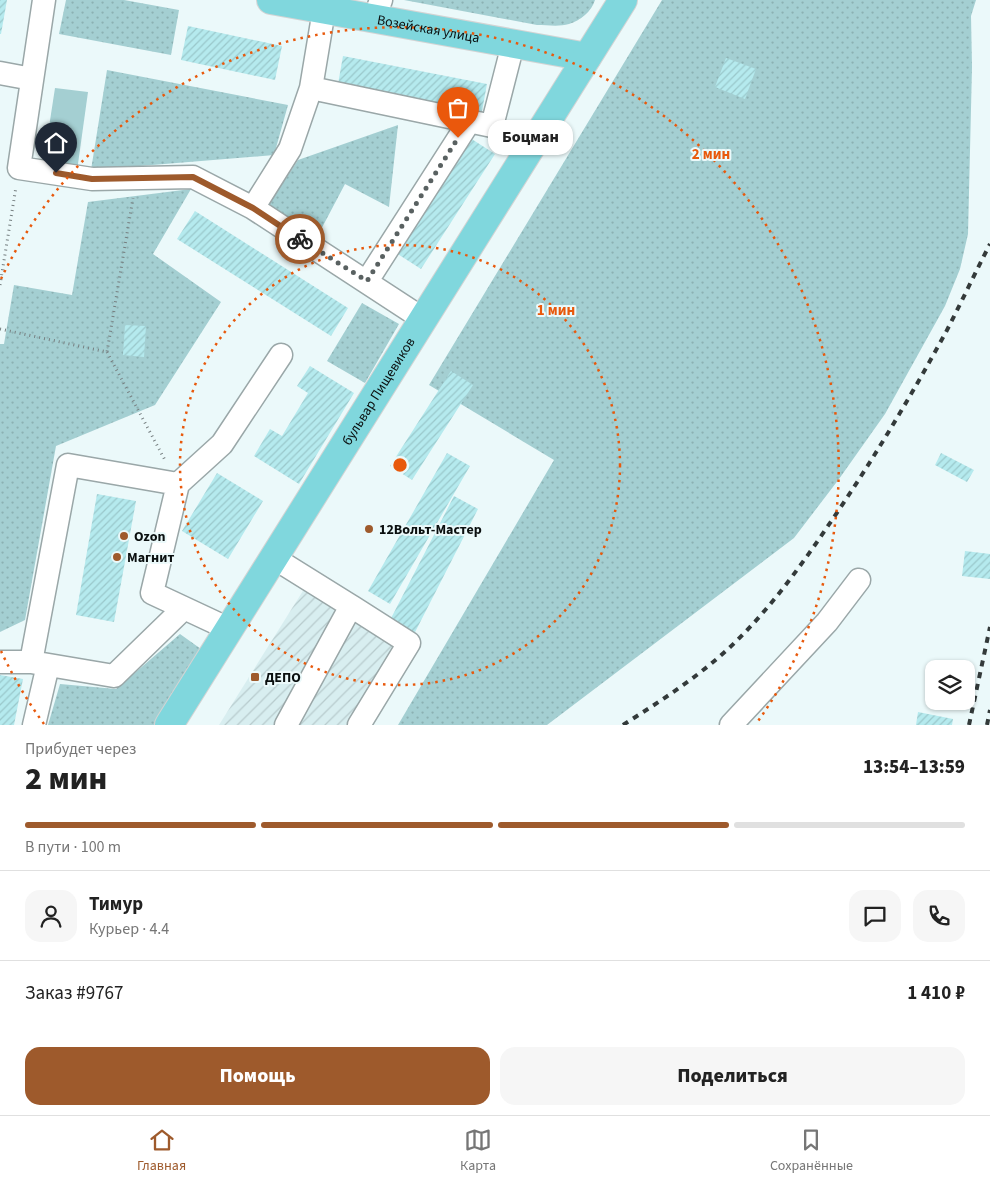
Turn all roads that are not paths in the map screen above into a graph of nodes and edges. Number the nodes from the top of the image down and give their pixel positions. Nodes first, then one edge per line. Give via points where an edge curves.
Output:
1 (44, 0) edge
2 (271, 0) edge
3 (618, 2) edge
4 (377, 9) edge
5 (324, 10) junction
6 (513, 44) junction
7 (587, 58) junction
8 (0, 74) edge
9 (32, 79) junction
10 (311, 88) junction
11 (469, 122) junction
12 (492, 126) junction
13 (530, 149) junction
14 (253, 208) junction
15 (367, 281) junction
16 (423, 319) junction
17 (281, 355) dead end
18 (178, 484) junction
19 (274, 558) junction
20 (858, 580) dead end
21 (350, 606) junction
22 (183, 609) junction
23 (229, 629) junction
24 (0, 662) edge
25 (39, 663) junction
26 (34, 725) edge
27 (170, 725) edge
28 (286, 725) edge
29 (360, 725) edge
30 (731, 725) edge

1 - 9 lane
2 - 5 main road, Возейская улица
3 - 7 main road, бульвар Пищевиков
4 - 5 main road, Возейская улица
4 - 6 main road, Возейская улица
5 - 10 lane
6 - 7 main road, Возейская улица
6 - 12 lane
7 - 13 main road, бульвар Пищевиков
8 - 9 lane
9 - 14 lane via 19,168 92,179 193,177
10 - 11 lane
10 - 14 lane via 290,150
11 - 12 lane
11 - 15 lane
12 - 13 lane
13 - 16 main road, бульвар Пищевиков
14 - 15 lane
15 - 16 lane
16 - 19 main road, бульвар Пищевиков
17 - 18 lane via 222,444
18 - 22 lane via 152,593
18 - 25 lane via 68,466
19 - 21 lane
19 - 23 main road, бульвар Пищевиков
20 - 30 lane via 827,622
21 - 28 lane
21 - 29 lane via 409,643
22 - 23 lane
22 - 25 lane via 114,676
23 - 27 main road, бульвар Пищевиков
24 - 25 lane
25 - 26 lane

